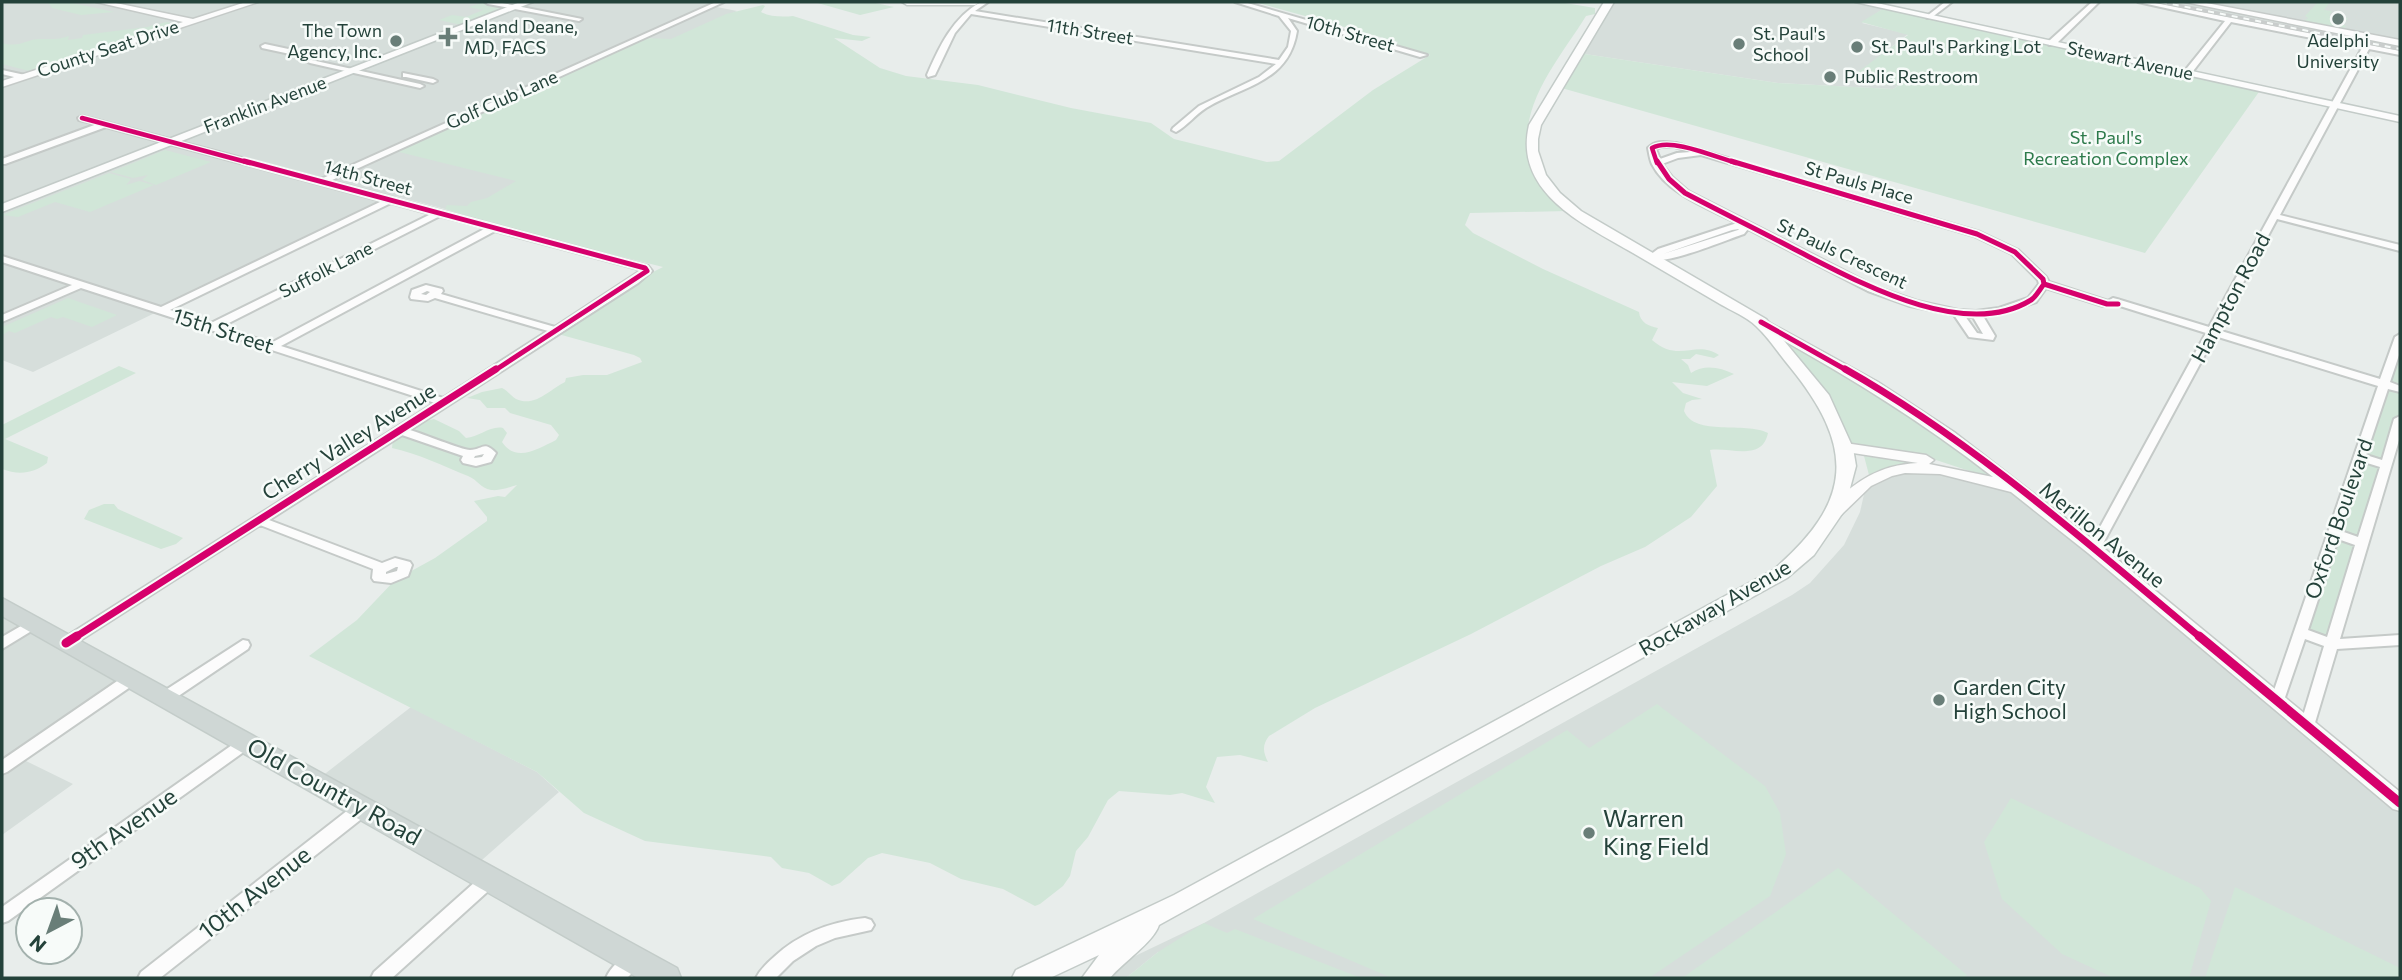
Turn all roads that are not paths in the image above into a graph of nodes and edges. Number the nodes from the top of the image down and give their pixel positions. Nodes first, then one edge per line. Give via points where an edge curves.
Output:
1 (100, 2) edge
2 (254, 2) edge
3 (488, 2) edge
4 (528, 2) edge
5 (721, 2) edge
6 (907, 2) edge
7 (975, 2) edge
8 (985, 2) edge
9 (1238, 2) edge
10 (1609, 2) edge
11 (1860, 2) edge
12 (1949, 2) edge
13 (2096, 2) edge
14 (2141, 2) edge
15 (2189, 2) edge
16 (964, 5) edge
17 (511, 8) junction
18 (1281, 14) junction
19 (1929, 17) junction
20 (2230, 19) junction
21 (576, 21) dead end
22 (192, 22) junction
23 (1323, 26) junction
24 (1294, 31) junction
25 (2052, 43) junction
26 (2400, 43) edge
27 (265, 46) dead end
28 (2367, 46) junction
29 (2400, 53) edge
30 (1423, 55) dead end
31 (310, 61) dead end
32 (1282, 63) junction
33 (365, 66) junction
34 (351, 71) junction
35 (2, 72) edge
36 (2187, 73) junction
37 (931, 75) dead end
38 (22, 77) junction
39 (433, 81) dead end
40 (2, 84) edge
41 (419, 86) dead end
42 (2335, 105) junction
43 (82, 118) dead end
44 (2400, 120) edge
45 (106, 124) junction
46 (1175, 130) dead end
47 (171, 141) junction
48 (1706, 154) junction
49 (2, 162) edge
50 (1656, 163) junction
51 (321, 182) junction
52 (391, 200) junction
53 (2, 208) edge
54 (440, 213) junction
55 (2275, 216) junction
56 (1746, 225) junction
57 (494, 228) junction
58 (2400, 248) edge
59 (1651, 258) junction
60 (2, 259) edge
61 (645, 268) joint
62 (2043, 282) junction
63 (80, 285) junction
64 (435, 295) dead end
65 (162, 311) junction
66 (1958, 313) junction
67 (1976, 314) junction
68 (2, 319) edge
69 (1761, 322) junction
70 (212, 327) junction
71 (558, 331) junction
72 (2212, 332) junction
73 (2400, 337) edge
74 (271, 346) junction
75 (2384, 384) junction
76 (2400, 389) edge
77 (443, 402) junction
78 (2400, 419) edge
79 (400, 430) junction
80 (1845, 448) junction
81 (470, 454) dead end
82 (2360, 457) junction
83 (2386, 465) junction
84 (2019, 489) junction
85 (1835, 512) junction
86 (258, 520) junction
87 (2334, 533) junction
88 (2362, 543) junction
89 (2094, 549) junction
90 (382, 568) dead end
91 (2, 606) edge
92 (33, 624) junction
93 (2301, 632) junction
94 (2400, 640) edge
95 (66, 643) junction
96 (2, 644) edge
97 (2332, 644) junction
98 (243, 645) dead end
99 (131, 679) junction
100 (166, 697) junction
101 (2277, 702) junction
102 (2307, 726) junction
103 (247, 742) junction
104 (2, 768) edge
105 (2400, 803) edge
106 (363, 808) junction
107 (490, 879) junction
108 (1164, 911) junction
109 (2, 916) edge
110 (865, 925) dead end
111 (1084, 950) junction
112 (624, 969) edge
113 (147, 978) edge
114 (380, 978) edge
115 (666, 978) edge
116 (765, 978) edge
117 (1025, 978) edge
118 (1046, 978) edge
119 (1095, 978) edge

1 - 22 street
2 - 22 street, County Seat Drive
3 - 17 street
4 - 17 main road, Franklin Avenue
5 - 51 street, Golf Club Lane
6 - 16 main road, 11th Street
7 - 16 main road
8 - 16 street
9 - 18 street, 10th Street
10 - 59 main road, Rockaway Avenue via 1535,125 1533,159 1543,180 1565,205
11 - 19 main road, Stewart Avenue
12 - 19 street
13 - 25 street
14 - 20 street
15 - 26 street
16 - 32 street, 11th Street
16 - 37 street
17 - 21 street
17 - 33 main road, Franklin Avenue
18 - 23 street, 10th Street
18 - 24 street
19 - 25 main road, Stewart Avenue
20 - 28 street
20 - 36 street
22 - 38 street, County Seat Drive
23 - 24 street
23 - 30 street, 10th Street
24 - 32 street via 1293,48
25 - 36 main road, Stewart Avenue
27 - 33 street
28 - 29 street
28 - 42 street, Hampton Road
31 - 34 street
32 - 46 street via 1256,82 1204,106
33 - 34 main road, Franklin Avenue
33 - 39 street
34 - 41 street
34 - 47 main road, Franklin Avenue
35 - 38 street
36 - 42 main road, Stewart Avenue
38 - 40 street, County Seat Drive
42 - 44 main road, Stewart Avenue
42 - 55 street, Hampton Road
43 - 45 street, 14th Street
45 - 47 street, 14th Street
45 - 49 street
47 - 51 street, 14th Street
47 - 53 main road, Franklin Avenue
48 - 50 street
48 - 50 street, St Pauls Place via 1669,144 1653,146
48 - 62 street, St Pauls Place via 1977,234 2015,252
50 - 56 street, St Pauls Crescent via 1685,193
51 - 52 street, 14th Street
52 - 54 street, 14th Street
52 - 65 street
54 - 57 street, 14th Street
54 - 70 street, Suffolk Lane
55 - 58 street
55 - 72 street, Hampton Road
56 - 59 street
56 - 66 street, St Pauls Crescent via 1882,293
57 - 61 street, 14th Street
57 - 74 street
59 - 69 main road, Rockaway Avenue
60 - 63 street, 15th Street
61 - 71 street, Cherry Valley Avenue via 635,281
62 - 67 street, St Pauls Crescent via 2032,300 2022,305
62 - 72 street, St Pauls Place
63 - 65 street, 15th Street
63 - 68 street
64 - 71 street
65 - 70 street, 15th Street
66 - 67 street, St Pauls Crescent
66 - 67 street via 1971,334 1989,338
69 - 80 main road, Rockaway Avenue via 1821,396
69 - 84 street, Merillon Avenue via 1910,408
70 - 74 street, 15th Street
71 - 77 street, Cherry Valley Avenue
72 - 75 street, St Pauls Place
72 - 89 street, Hampton Road
73 - 75 street, Oxford Boulevard
74 - 77 street, 15th Street
75 - 76 street, St Pauls Place
75 - 82 street, Oxford Boulevard
77 - 79 street, Cherry Valley Avenue
78 - 83 street, Oxford Boulevard
79 - 81 street
79 - 86 street, Cherry Valley Avenue
80 - 84 street via 1938,462
80 - 85 main road, Rockaway Avenue via 1847,466
82 - 83 street
82 - 87 street, Oxford Boulevard
83 - 88 street, Oxford Boulevard
84 - 85 street via 1939,470 1898,469 1873,478
84 - 89 street, Merillon Avenue
85 - 108 main road, Rockaway Avenue via 1807,551 1780,574
86 - 90 street
86 - 95 street, Cherry Valley Avenue
87 - 88 street
87 - 93 street, Oxford Boulevard
88 - 97 street, Oxford Boulevard
89 - 101 street, Merillon Avenue
91 - 92 main road, Old Country Road
92 - 95 main road, Old Country Road
92 - 96 street
93 - 97 street
93 - 101 street, Oxford Boulevard
94 - 97 street
95 - 99 main road, Old Country Road
97 - 102 street, Oxford Boulevard
98 - 100 street
99 - 100 main road, Old Country Road
99 - 104 street
100 - 103 main road, Old Country Road
101 - 102 street, Merillon Avenue
102 - 105 street, Merillon Avenue
103 - 106 main road, Old Country Road
103 - 109 street, 9th Avenue
106 - 107 main road, Old Country Road
106 - 113 street, 10th Avenue
107 - 112 main road, Old Country Road
107 - 114 street
108 - 111 main road, Rockaway Avenue
108 - 119 main road, Rockaway Avenue
110 - 116 street via 841,927 815,937
111 - 117 main road, Rockaway Avenue
111 - 118 main road, Rockaway Avenue
112 - 115 main road, Old Country Road

